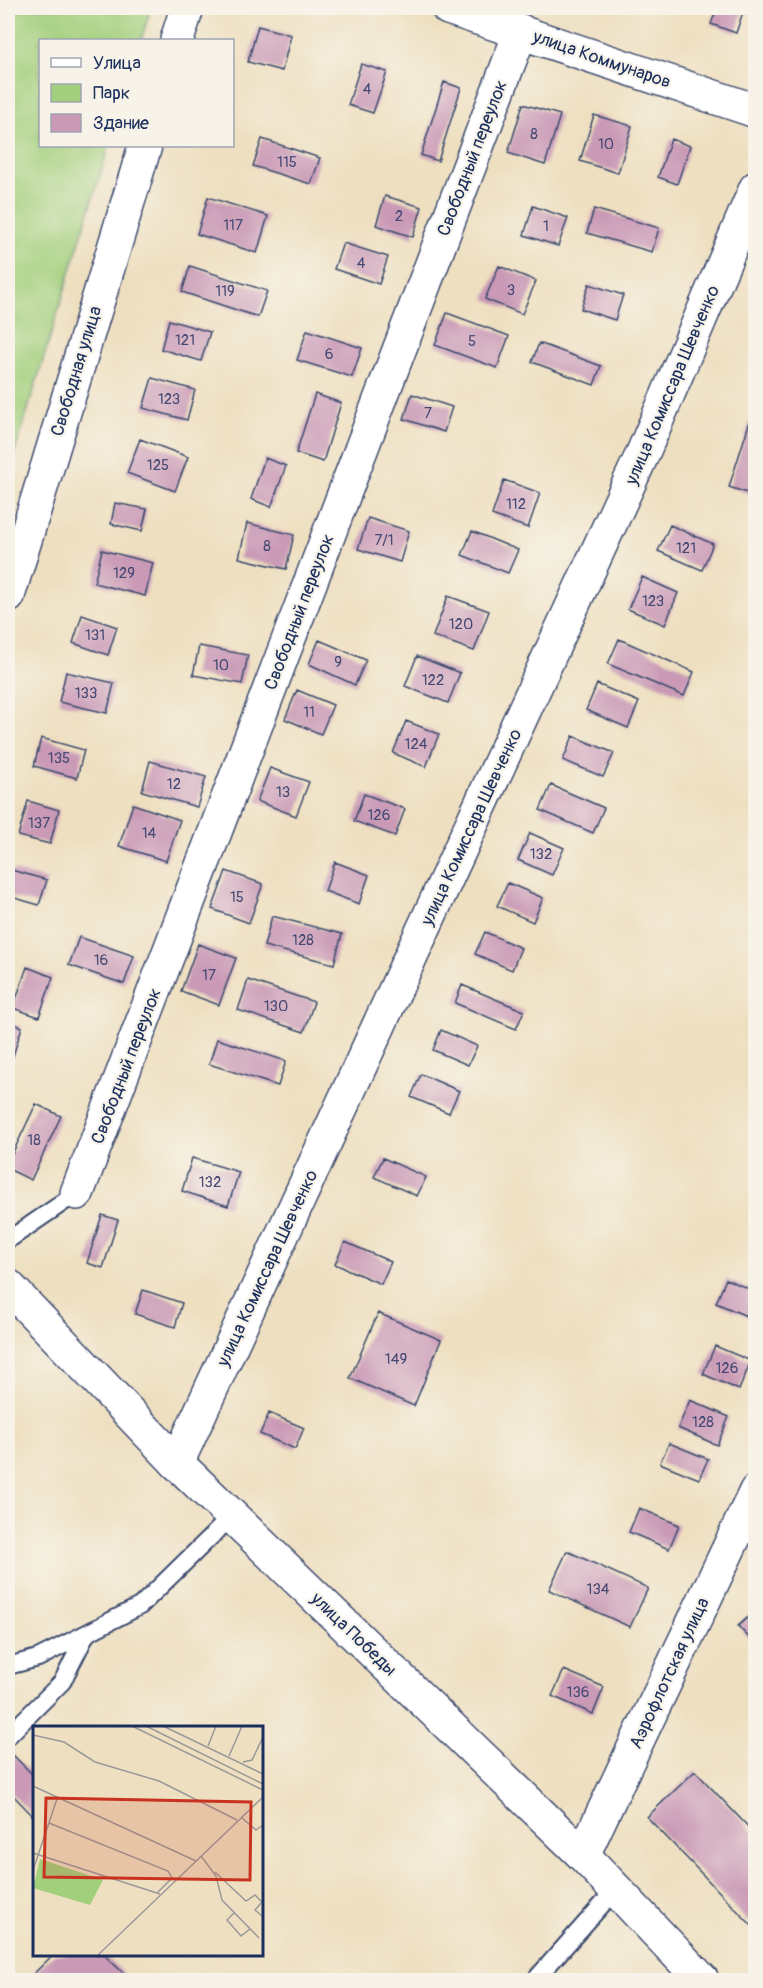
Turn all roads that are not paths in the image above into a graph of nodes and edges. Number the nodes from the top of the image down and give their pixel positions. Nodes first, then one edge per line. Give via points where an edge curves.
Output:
1 (187, 8) edge
2 (448, 8) edge
3 (521, 31) junction
4 (177, 39) edge
5 (756, 111) edge
6 (145, 147) edge
7 (756, 188) edge
8 (8, 596) edge
9 (77, 1193) joint
10 (8, 1235) edge
11 (8, 1286) edge
12 (177, 1463) junction
13 (756, 1491) edge
14 (232, 1516) junction
15 (87, 1633) junction
16 (8, 1666) edge
17 (8, 1736) edge
18 (583, 1855) junction
19 (616, 1889) junction
20 (535, 1980) edge
21 (702, 1980) edge

1 - 4 street
2 - 3 street, улица Коммунаров
3 - 5 street, улица Коммунаров
3 - 9 street, Свободный переулок
6 - 8 street, Свободная улица
7 - 12 street, улица Комиссара Шевченко via 642,456
9 - 10 lane via 11,1238
11 - 12 street, улица Победы
12 - 14 street, улица Победы
13 - 18 street, Аэрофлотская улица
14 - 15 lane via 140,1606
14 - 18 street, улица Победы
15 - 16 lane via 38,1658
15 - 17 lane via 62,1682
18 - 19 street, улица Победы
19 - 20 lane
19 - 21 street, улица Победы

